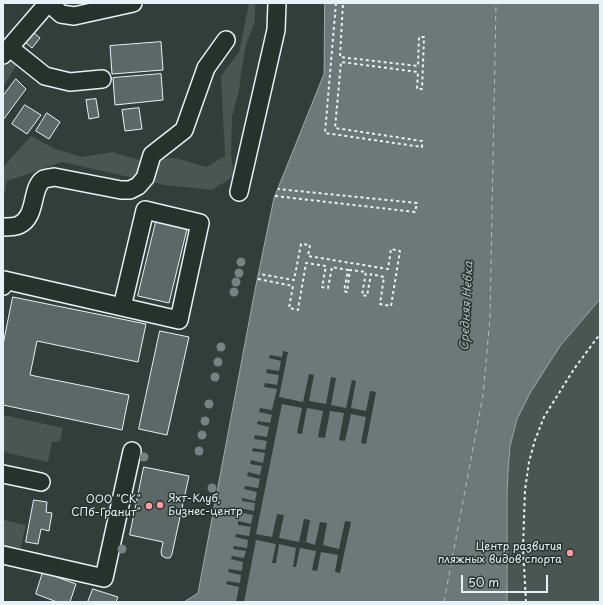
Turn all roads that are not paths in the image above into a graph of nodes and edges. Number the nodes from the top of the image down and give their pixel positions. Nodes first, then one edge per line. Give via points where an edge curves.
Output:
1 (48, 3) edge
2 (133, 3) edge
3 (277, 3) edge
4 (226, 40) dead end
5 (6, 52) edge
6 (102, 79) dead end
7 (239, 192) dead end
8 (3, 227) edge
9 (3, 286) edge
10 (122, 307) junction
11 (132, 451) dead end
12 (3, 474) edge
13 (41, 482) dead end
14 (3, 555) edge

1 - 2 lane via 61,14 74,16
1 - 5 lane
3 - 7 lane via 276,30
4 - 8 lane via 206,68 184,130 152,154 145,178 138,186 130,190 121,190 54,177 45,179 38,185 32,210 26,219 18,225
5 - 6 lane via 45,76 70,82
9 - 10 lane via 4,280
10 - 10 lane via 178,320 200,223 145,210
11 - 14 lane via 104,578
12 - 13 lane

